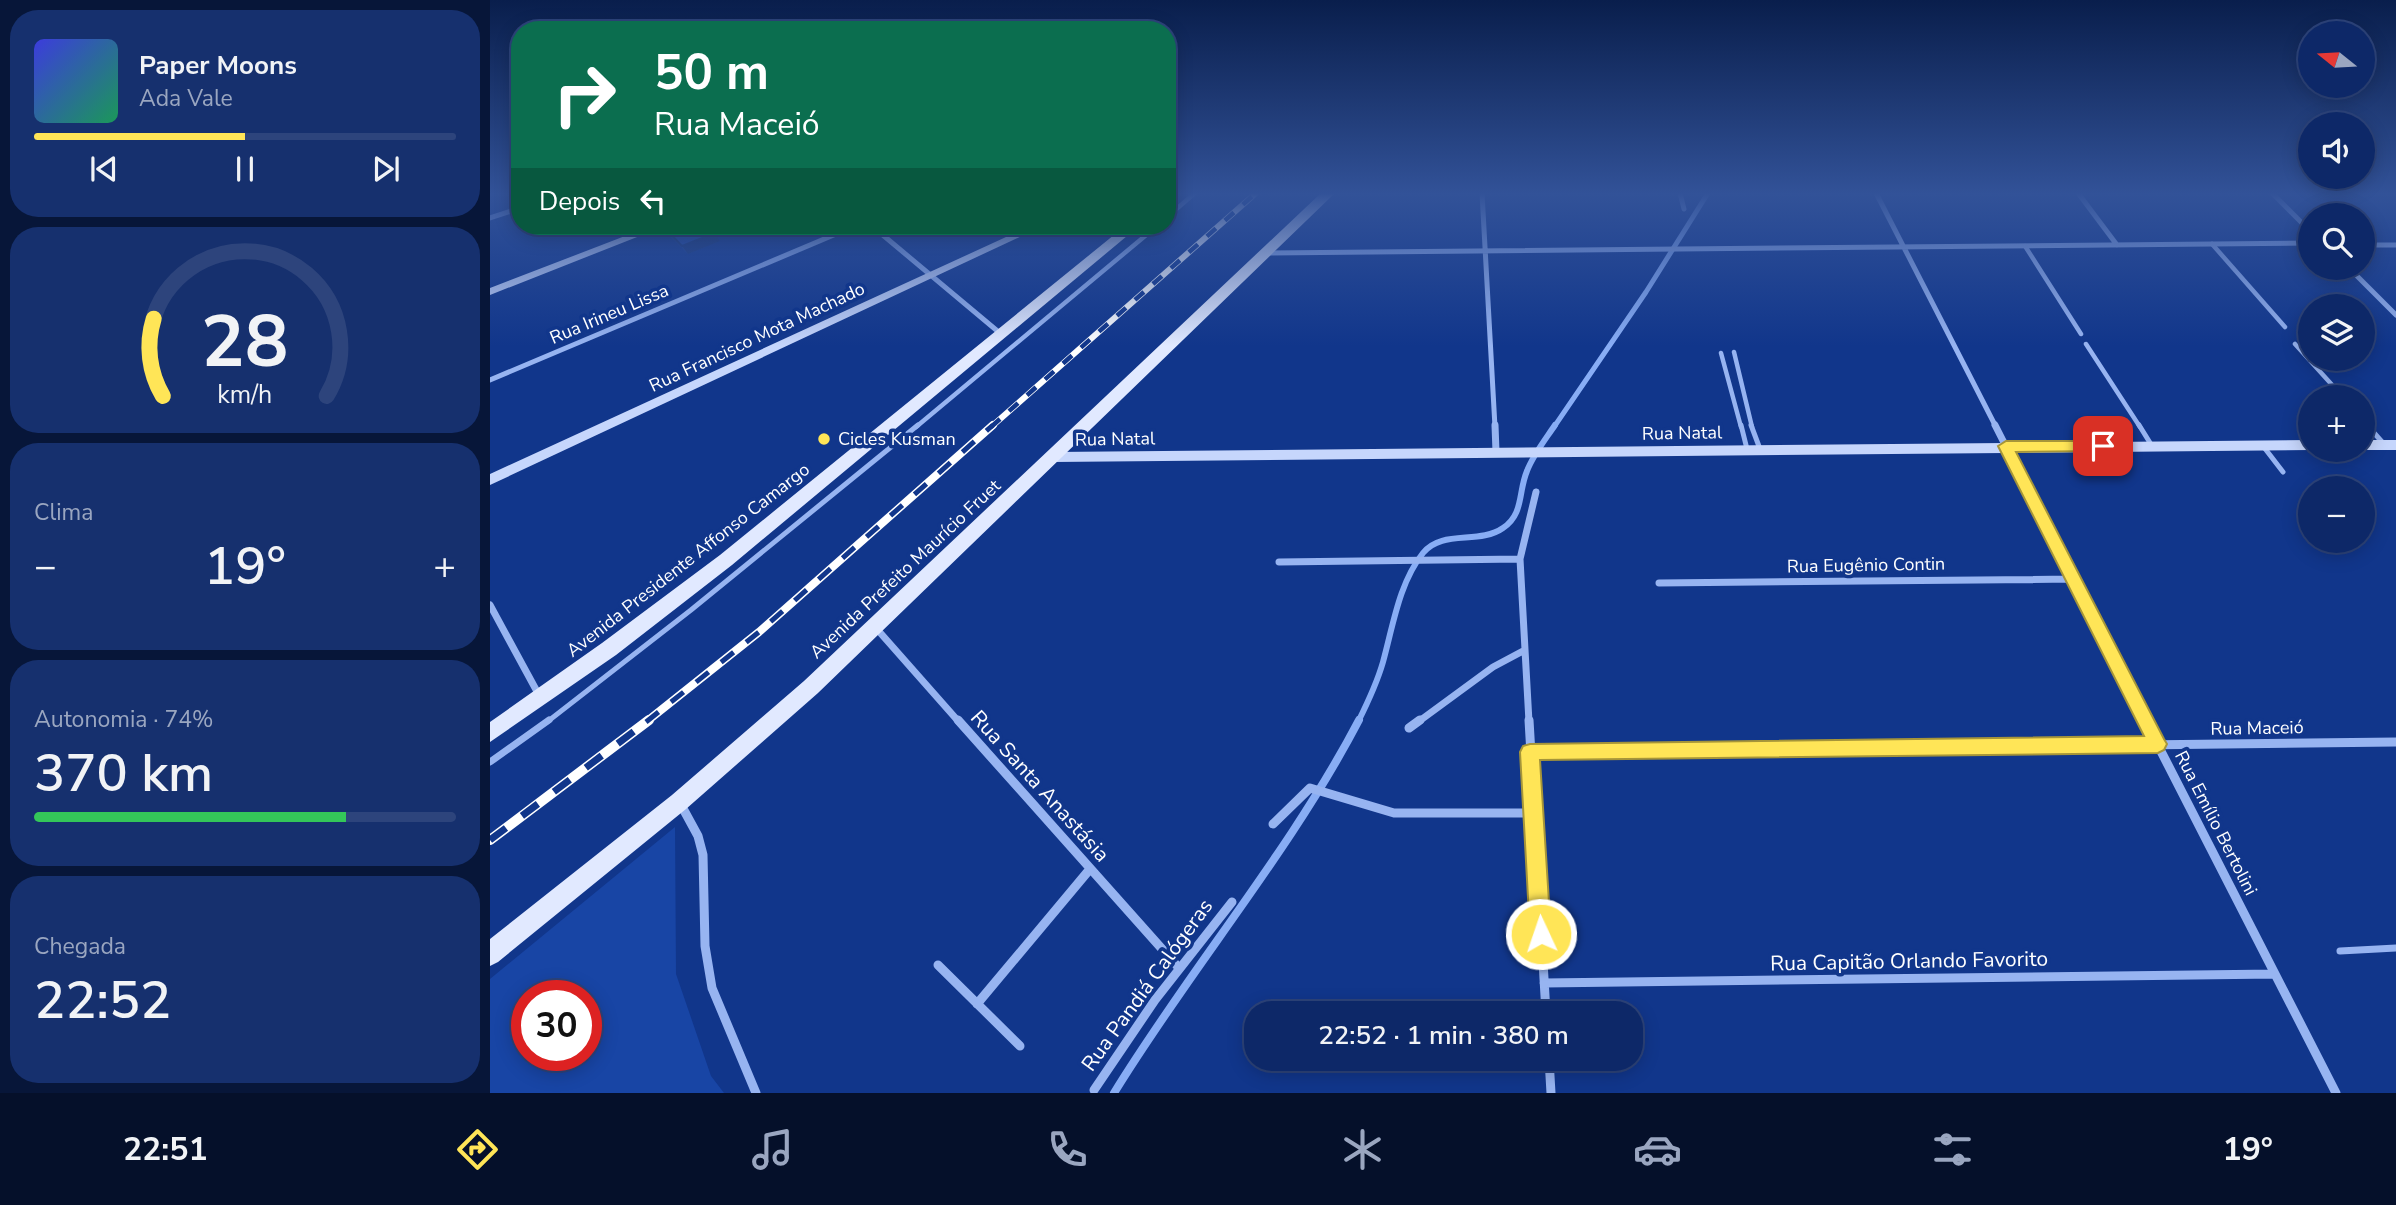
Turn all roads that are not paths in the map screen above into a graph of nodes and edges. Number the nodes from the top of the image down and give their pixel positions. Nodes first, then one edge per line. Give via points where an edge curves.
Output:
1 (614, 244) edge
2 (812, 244) edge
3 (894, 244) edge
4 (999, 244) edge
5 (1111, 244) edge
6 (1135, 244) edge
7 (1276, 244) edge
8 (1485, 244) edge
9 (1902, 244) edge
10 (2212, 244) joint
11 (2396, 244) edge
12 (2116, 245) joint
13 (2375, 245) edge
14 (2025, 246) junction
15 (1904, 247) junction
16 (1485, 251) junction
17 (1267, 253) junction
18 (931, 275) junction
19 (2361, 280) edge
20 (490, 292) edge
21 (2396, 315) edge
22 (2285, 327) dead end
23 (1001, 334) junction
24 (2081, 334) dead end
25 (2087, 344) dead end
26 (2295, 344) dead end
27 (1721, 352) dead end
28 (1734, 352) dead end
29 (490, 380) edge
30 (2332, 385) edge
31 (2375, 432) edge
32 (2390, 445) edge
33 (2006, 446) junction
34 (2152, 446) junction
35 (2263, 446) junction
36 (2298, 446) edge
37 (1754, 449) junction
38 (1496, 452) junction
39 (1054, 457) junction
40 (2283, 472) dead end
41 (490, 480) edge
42 (1536, 492) dead end
43 (1520, 559) junction
44 (1279, 562) dead end
45 (2073, 579) junction
46 (1659, 583) dead end
47 (490, 605) edge
48 (876, 628) junction
49 (1523, 651) junction
50 (540, 698) junction
51 (1409, 728) dead end
52 (490, 733) edge
53 (2396, 742) edge
54 (2158, 744) junction
55 (1530, 752) junction
56 (490, 762) edge
57 (680, 802) junction
58 (1534, 813) junction
59 (1273, 824) dead end
60 (1090, 869) junction
61 (1232, 902) dead end
62 (2396, 948) edge
63 (2340, 951) dead end
64 (490, 954) edge
65 (938, 965) dead end
66 (1179, 968) junction
67 (2275, 974) junction
68 (1544, 983) junction
69 (1545, 1001) edge
70 (978, 1004) junction
71 (1020, 1046) dead end
72 (1550, 1071) edge
73 (1094, 1090) dead end
74 (756, 1093) edge
75 (1551, 1093) edge
76 (2336, 1093) edge

1 - 20 street
2 - 29 street, Rua Irineu Lissa
3 - 18 street
4 - 18 street, Rua Francisco Mota Machado
5 - 23 main road, Avenida Presidente Affonso Camargo
6 - 56 lane via 809,517 620,667
7 - 17 main road, Avenida Prefeito Maurício Fruet
8 - 16 street
9 - 15 street, Rua Emílio Bertolini
10 - 12 street
10 - 22 lane
11 - 13 street
12 - 14 street
14 - 15 street
14 - 24 lane
15 - 16 street
15 - 33 street, Rua Emílio Bertolini
16 - 17 street
16 - 38 street
17 - 39 main road, Avenida Prefeito Maurício Fruet
18 - 23 street
18 - 41 street, Rua Francisco Mota Machado
19 - 21 street
23 - 50 main road, Avenida Presidente Affonso Camargo via 726,560
25 - 34 lane
26 - 30 lane
27 - 37 lane
28 - 37 lane
31 - 32 lane
33 - 34 street, Rua Natal
33 - 37 street, Rua Natal
33 - 45 street, Rua Emílio Bertolini
34 - 35 street, Rua Natal
35 - 36 street, Rua Natal
35 - 40 lane
37 - 38 street, Rua Natal
38 - 39 street, Rua Natal
39 - 48 main road, Avenida Prefeito Maurício Fruet
42 - 43 street
43 - 44 street
43 - 49 street
45 - 46 street, Rua Eugênio Contin
45 - 54 street, Rua Emílio Bertolini
47 - 50 street
48 - 57 main road, Avenida Prefeito Maurício Fruet
48 - 60 street, Rua Santa Anastásia
49 - 51 street via 1493,667
49 - 55 street
50 - 52 main road, Avenida Presidente Affonso Camargo
53 - 54 street, Rua Maceió
54 - 55 street, Rua Maceió
54 - 67 street, Rua Emílio Bertolini
55 - 58 street
57 - 64 main road, Avenida Prefeito Maurício Fruet
57 - 74 street via 703,855 705,946 712,988
58 - 59 street via 1394,813 1310,789
58 - 68 street
60 - 66 street, Rua Santa Anastásia
60 - 70 street
61 - 66 street, Rua Pandiá Calógeras
62 - 63 lane
65 - 70 street
66 - 73 street, Rua Pandiá Calógeras
67 - 68 street, Rua Capitão Orlando Favorito
67 - 76 street, Rua Emílio Bertolini
68 - 69 street
70 - 71 street
72 - 75 street

